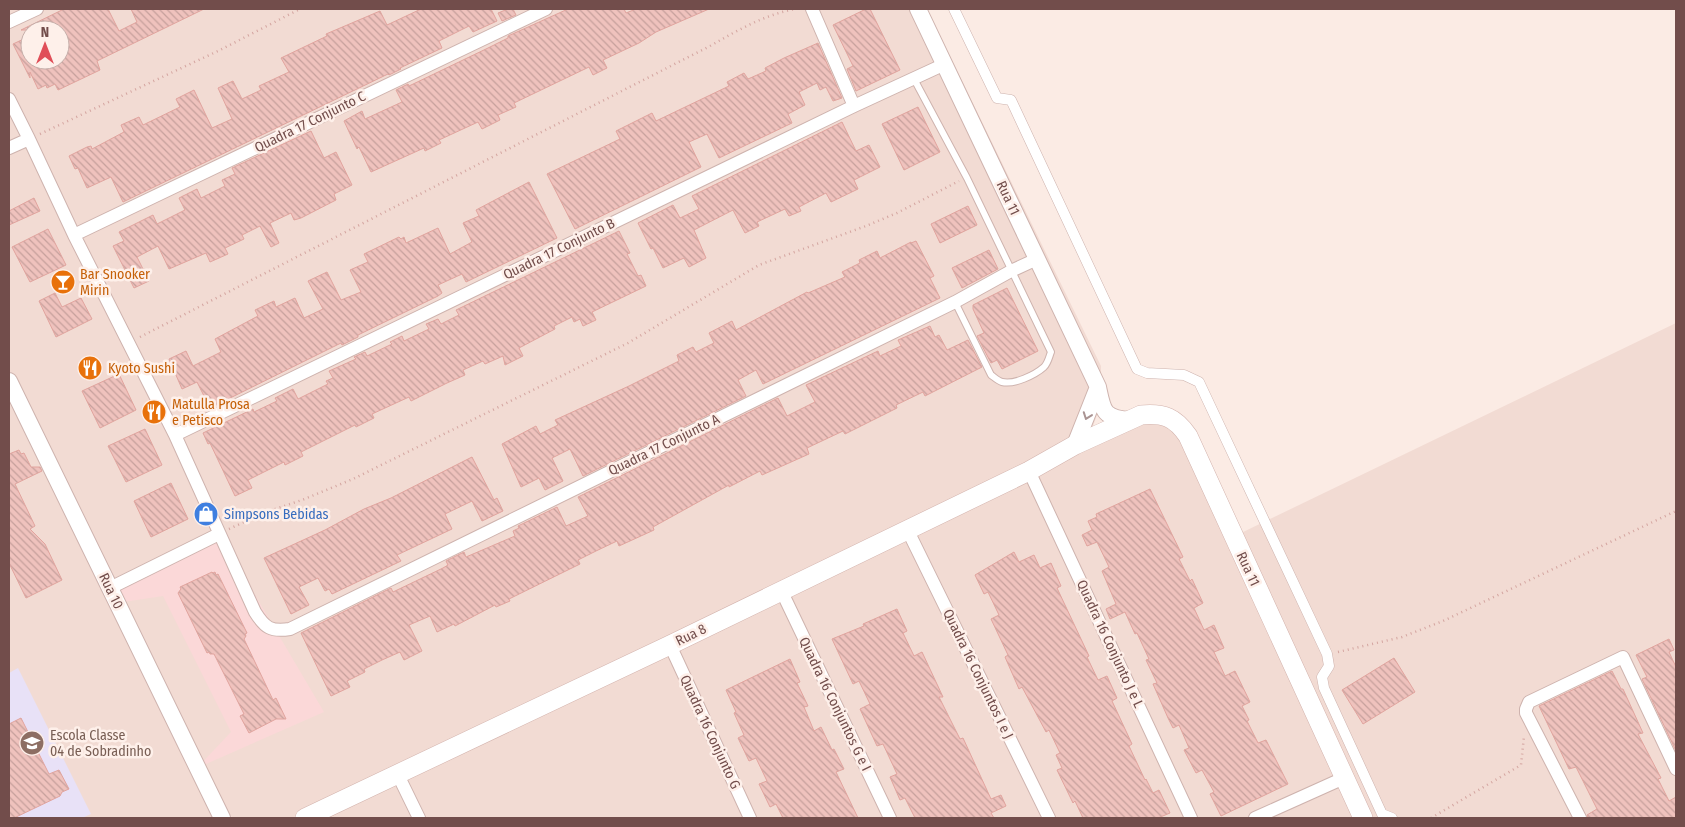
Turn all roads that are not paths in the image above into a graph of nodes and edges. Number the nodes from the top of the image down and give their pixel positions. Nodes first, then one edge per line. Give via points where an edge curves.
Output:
1 (36, 9) edge
2 (546, 9) edge
3 (812, 9) edge
4 (918, 9) edge
5 (954, 9) edge
6 (9, 22) edge
7 (945, 64) junction
8 (914, 78) junction
9 (9, 98) edge
10 (854, 106) junction
11 (29, 139) junction
12 (9, 148) edge
13 (74, 235) junction
14 (1037, 259) junction
15 (1011, 271) junction
16 (955, 302) junction
17 (1098, 387) junction
18 (10, 388) edge
19 (1130, 420) junction
20 (175, 435) junction
21 (1075, 445) junction
22 (1028, 471) junction
23 (907, 529) junction
24 (219, 534) junction
25 (110, 588) junction
26 (781, 590) junction
27 (670, 645) junction
28 (1676, 769) edge
29 (398, 774) junction
30 (1344, 778) junction
31 (214, 801) junction
32 (222, 818) edge
33 (233, 818) edge
34 (305, 818) edge
35 (420, 818) edge
36 (750, 818) edge
37 (890, 818) edge
38 (1049, 818) edge
39 (1192, 818) edge
40 (1255, 818) edge
41 (1363, 818) edge
42 (1392, 818) edge
43 (1580, 818) edge

1 - 6 street
2 - 13 street, Quadra 17 Conjunto C
3 - 10 street
4 - 7 street, Rua 11
5 - 42 street via 997,98 1011,100 1136,369 1147,374 1184,375 1199,382 1327,654 1329,666 1322,677 1324,688 1382,814
7 - 8 street, Quadra 17 Conjunto B
7 - 14 street, Rua 11
8 - 10 street, Quadra 17 Conjunto B
8 - 15 lane
9 - 11 street
10 - 20 street, Quadra 17 Conjunto B
11 - 12 street
11 - 13 street
13 - 20 street
14 - 15 street, Quadra 17 Conjunto A
14 - 17 street, Rua 11
15 - 16 street, Quadra 17 Conjunto A
15 - 16 lane via 1051,352 1043,367 1027,377 1010,383 991,376
16 - 24 street, Quadra 17 Conjunto A via 290,629 278,630 262,623
17 - 19 street, Rua 11 via 1108,416
17 -> 21 street
18 - 25 street, Rua 10
19 - 21 main road, Rua 11
19 - 30 main road, Rua 11 via 1141,415 1162,415 1181,426 1188,436
20 - 24 street
21 - 22 main road, Rua 8
22 - 23 main road, Rua 8
22 - 39 street, Quadra 16 Conjunto J e L
23 - 26 main road, Rua 8
23 - 38 street, Quadra 16 Conjuntos I e J
24 - 25 street
25 - 31 street, Rua 10
26 - 27 main road, Rua 8
26 - 37 street, Quadra 16 Conjuntos G e I
27 - 29 main road, Rua 8
27 - 36 street, Quadra 16 Conjunto G
28 - 43 street via 1623,657 1529,702 1526,713
29 - 34 main road, Rua 8
29 - 35 street
30 - 40 street
30 - 41 main road, Rua 11
31 - 32 street, Rua 10
31 - 33 street, Rua 10

